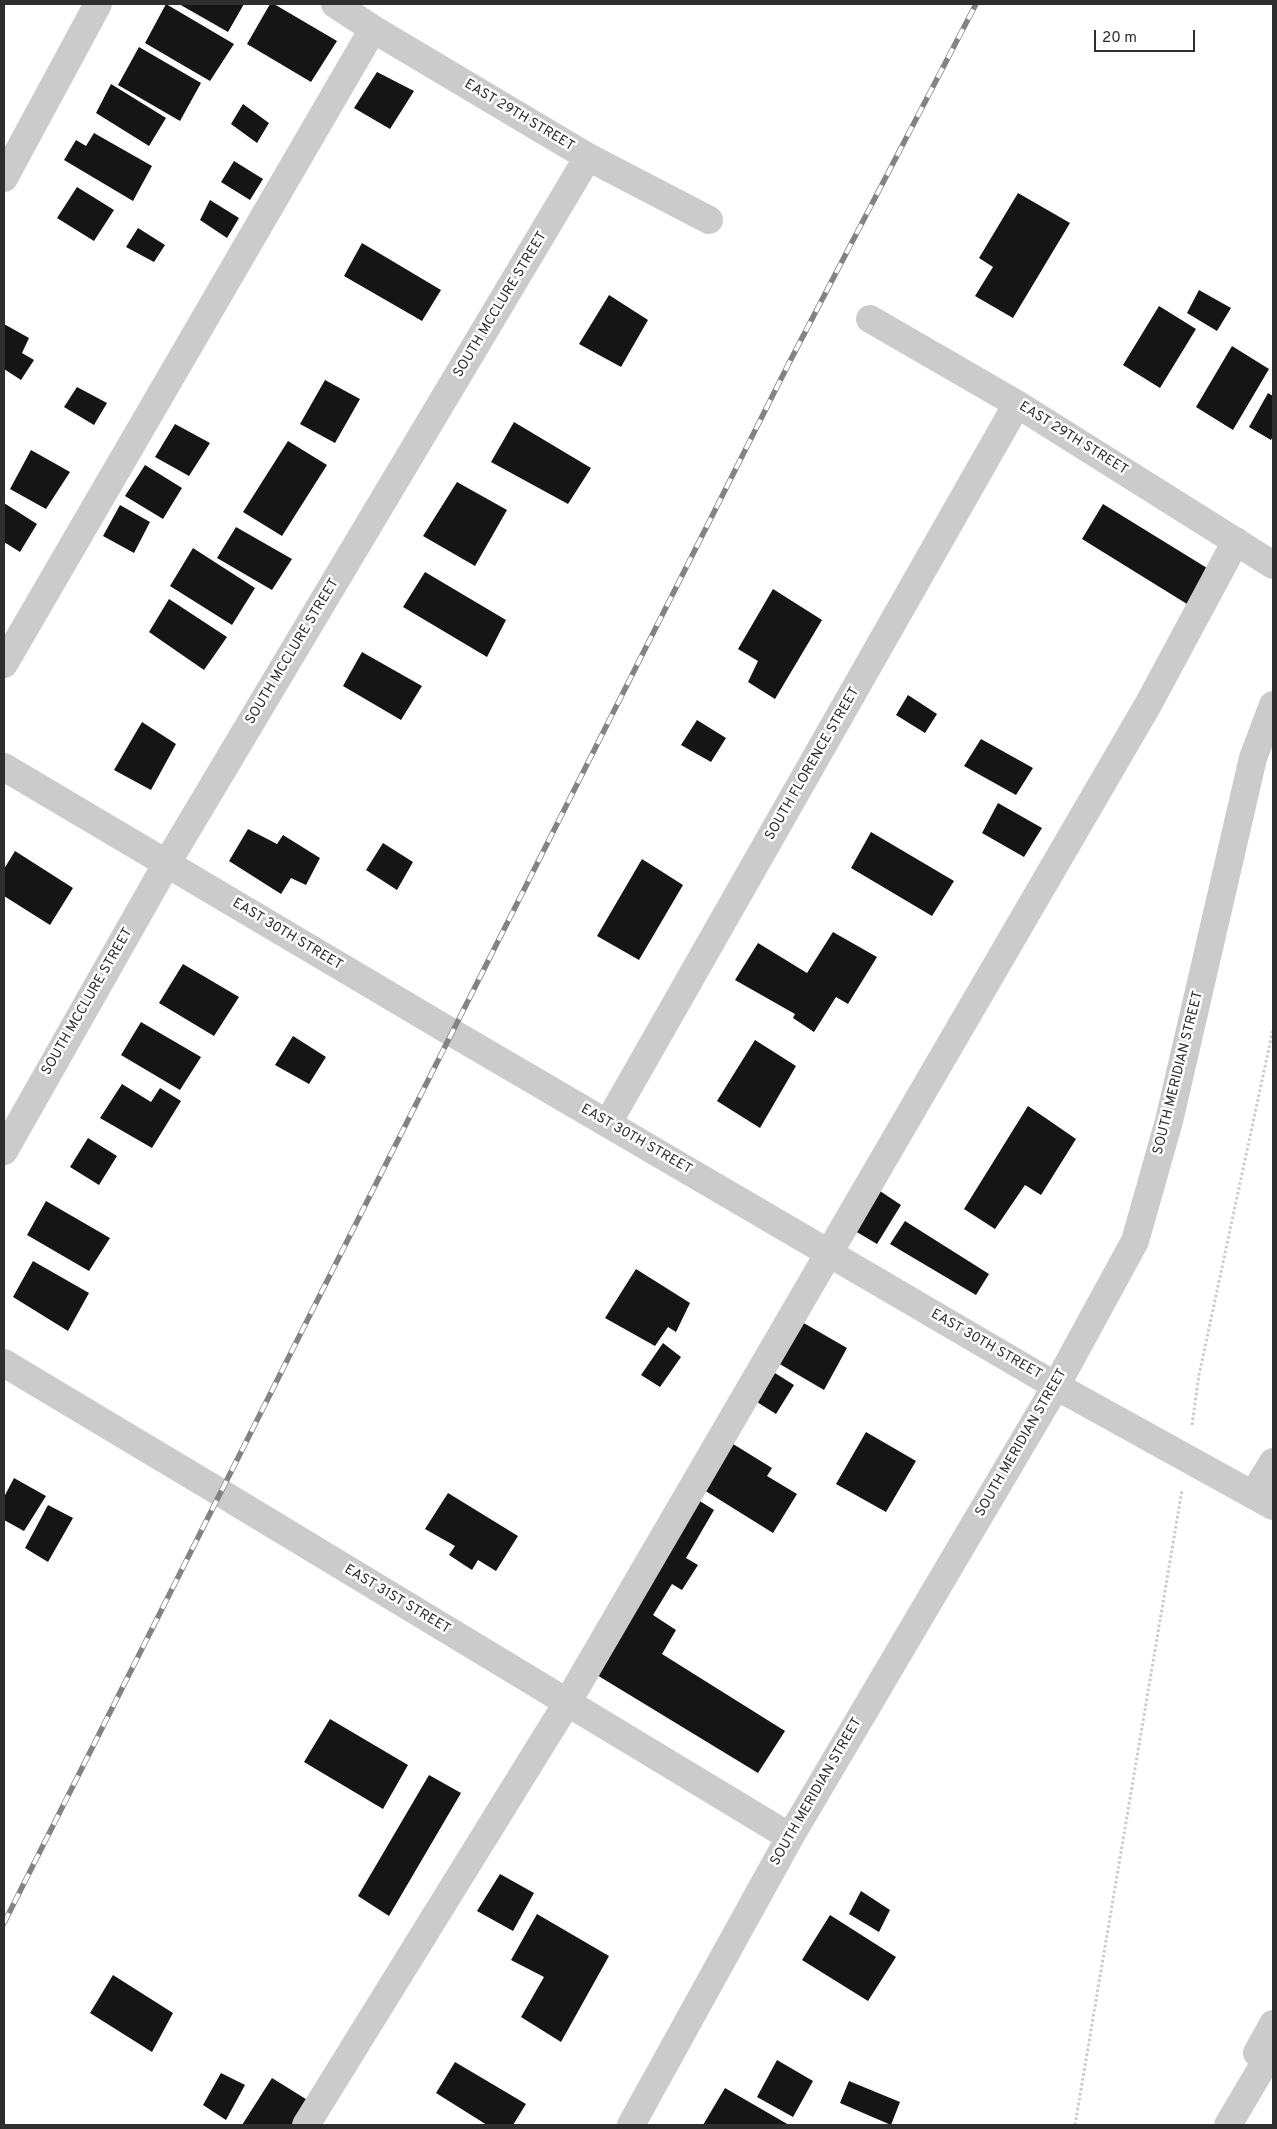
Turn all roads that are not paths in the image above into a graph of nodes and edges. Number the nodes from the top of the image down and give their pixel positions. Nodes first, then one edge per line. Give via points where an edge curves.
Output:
1 (98, 4) edge
2 (335, 4) edge
3 (373, 29) junction
4 (588, 158) junction
5 (4, 178) edge
6 (709, 220) dead end
7 (870, 320) dead end
8 (1017, 404) junction
9 (1236, 542) junction
10 (1273, 565) edge
11 (4, 664) edge
12 (1273, 705) edge
13 (4, 767) edge
14 (167, 864) junction
15 (608, 1123) junction
16 (4, 1151) edge
17 (830, 1253) junction
18 (4, 1363) edge
19 (1056, 1386) junction
20 (1273, 1462) edge
21 (1263, 1500) edge
22 (567, 1703) junction
23 (790, 1837) junction
24 (1273, 2024) edge
25 (1266, 2058) edge
26 (306, 2125) edge
27 (631, 2125) edge
28 (1228, 2125) edge

1 - 5 street
2 - 3 street, EAST 29TH STREET
3 - 4 street, EAST 29TH STREET
3 - 11 street
4 - 6 street, EAST 29TH STREET
4 - 14 street, SOUTH MCCLURE STREET
7 - 8 street, EAST 29TH STREET
8 - 9 street, EAST 29TH STREET
8 - 15 street, SOUTH FLORENCE STREET
9 - 10 street, EAST 29TH STREET
9 - 17 street via 1149,703
12 - 19 street, SOUTH MERIDIAN STREET via 1253,758 1169,1121 1135,1241
13 - 14 street, EAST 30TH STREET
14 - 15 street, EAST 30TH STREET
14 - 16 street, SOUTH MCCLURE STREET
15 - 17 street, EAST 30TH STREET
17 - 19 street, EAST 30TH STREET
17 - 22 street
18 - 22 street, EAST 31ST STREET
19 - 21 street, EAST 30TH STREET
19 - 23 street, SOUTH MERIDIAN STREET
20 - 21 street
22 - 23 street, EAST 31ST STREET
22 - 26 street
23 - 27 street, SOUTH MERIDIAN STREET
24 - 25 street
25 - 28 street

